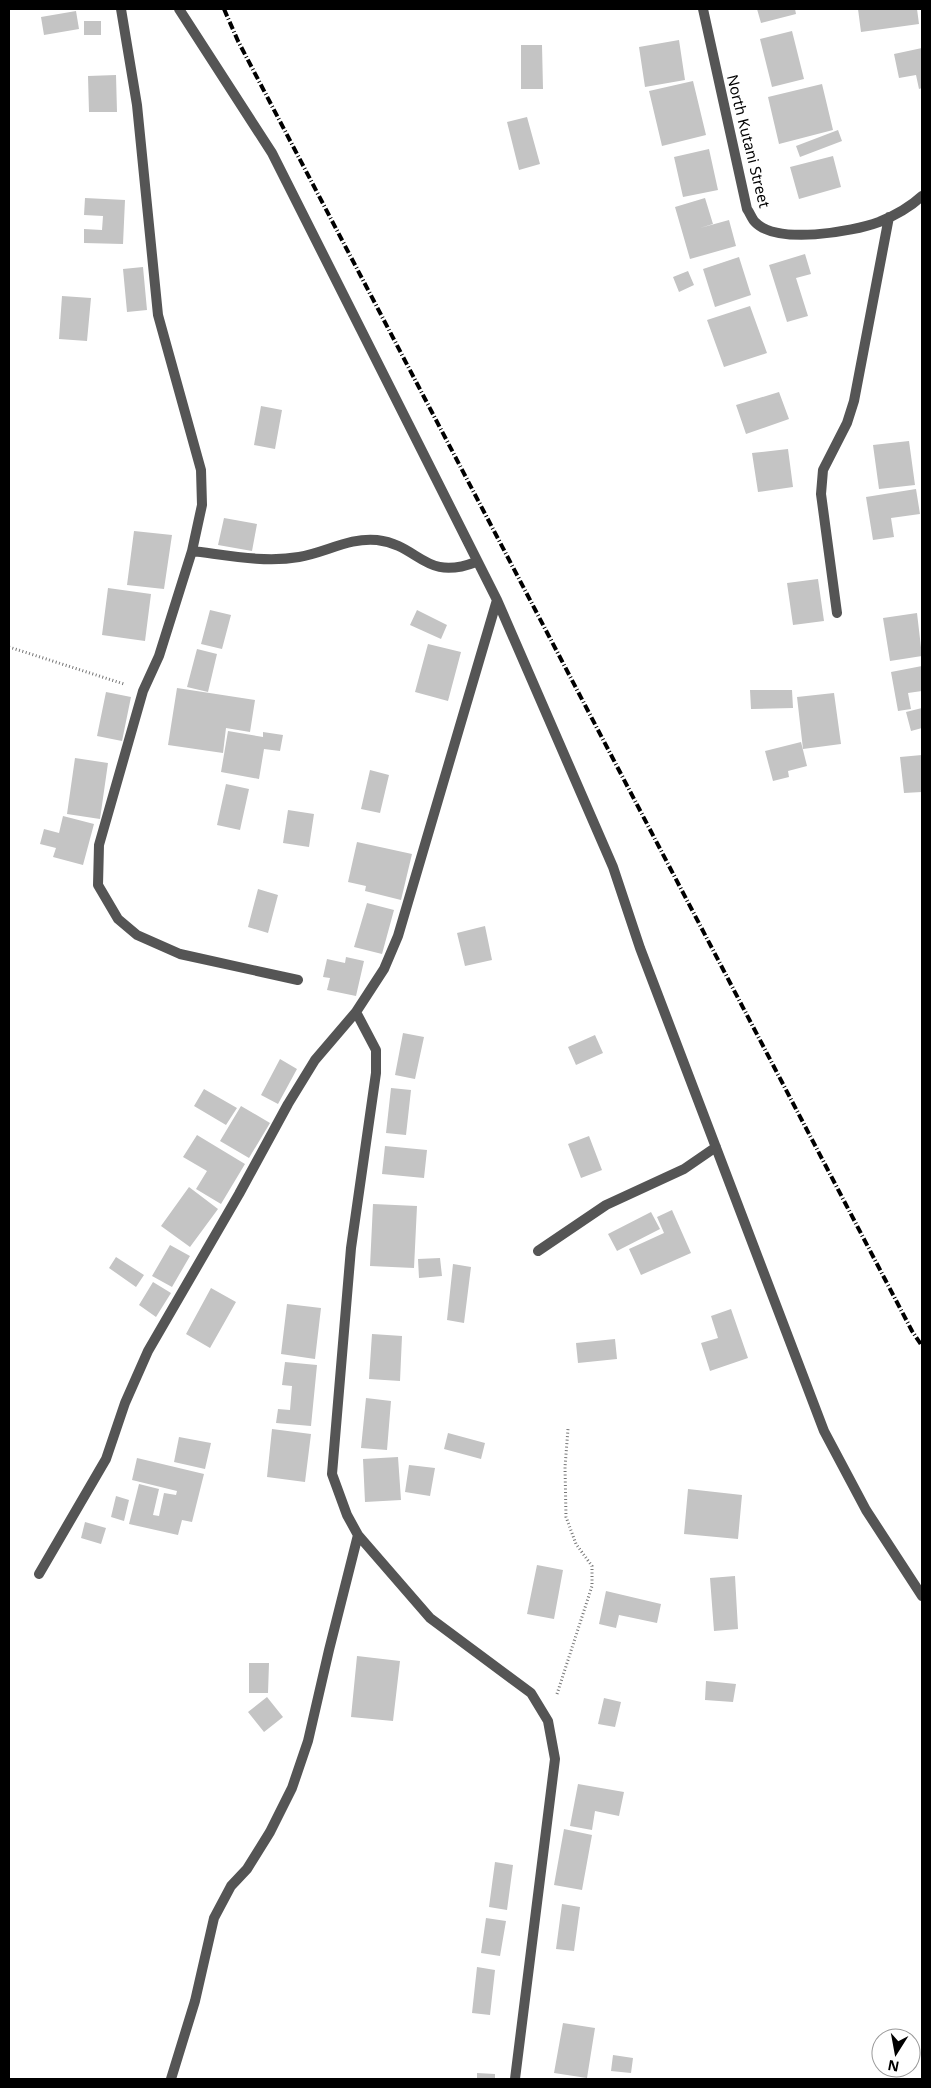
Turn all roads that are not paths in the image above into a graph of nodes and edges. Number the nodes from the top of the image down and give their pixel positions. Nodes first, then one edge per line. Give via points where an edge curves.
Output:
1 (121, 9) edge
2 (179, 9) edge
3 (703, 9) edge
4 (922, 196) edge
5 (889, 216) junction
6 (192, 551) junction
7 (476, 562) junction
8 (497, 600) junction
9 (837, 613) dead end
10 (298, 980) dead end
11 (356, 1012) junction
12 (716, 1147) junction
13 (538, 1251) dead end
14 (358, 1535) junction
15 (39, 1574) dead end
16 (922, 1596) edge
17 (170, 2079) edge
18 (515, 2079) edge

1 - 6 street via 137,105 158,315 201,470 202,505
2 - 7 street via 272,153 351,314 420,443
3 - 5 street, North Kutani Street via 747,209 756,223 772,231 810,236 878,222
4 - 5 street, North Kutani Street via 914,204
5 - 9 street via 854,401 847,423 823,470 821,494
6 - 7 street via 264,558 298,557 362,539 398,546 441,569 460,568
6 - 10 street via 159,656 143,691 99,845 98,885 118,919 137,935 180,954
7 - 8 street
8 - 11 street via 398,936 384,969
8 - 12 street via 613,867 640,948
11 - 14 street via 376,1050 376,1073 351,1248 332,1474 346,1516
11 - 15 street via 315,1060 148,1351 106,1459
12 - 13 street via 684,1170 606,1205
12 - 16 street via 824,1431 866,1510
14 - 17 street via 308,1741 292,1788 270,1832 247,1869 231,1886 214,1918 195,2001
14 - 18 street via 430,1618 531,1693 548,1721 555,1759

